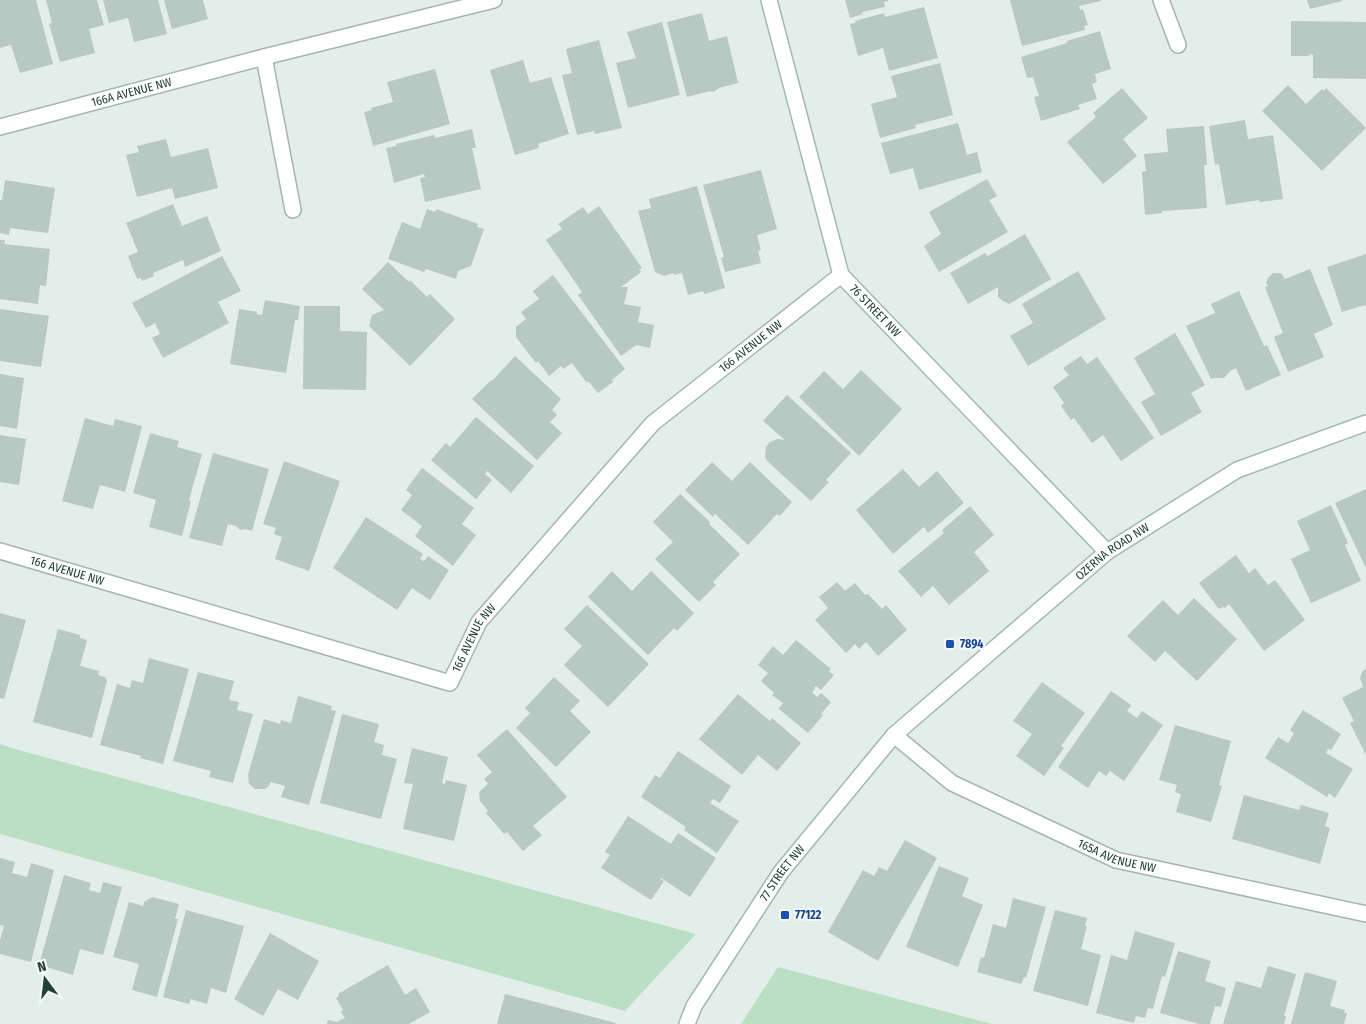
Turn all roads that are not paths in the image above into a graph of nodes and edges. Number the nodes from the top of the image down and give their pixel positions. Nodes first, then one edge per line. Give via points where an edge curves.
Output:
1 (494, 0) edge
2 (769, 0) edge
3 (1161, 0) edge
4 (1178, 45) dead end
5 (264, 57) junction
6 (0, 127) edge
7 (293, 210) dead end
8 (841, 275) junction
9 (1366, 423) edge
10 (0, 551) edge
11 (1107, 552) junction
12 (894, 735) junction
13 (1366, 914) edge
14 (687, 1024) edge

1 - 5 street, 166A AVENUE NW
2 - 8 street, 76 STREET NW
3 - 4 street
5 - 6 street, 166A AVENUE NW
5 - 7 street
8 - 10 street, 166 AVENUE NW via 653,423 479,622 450,683
8 - 11 street, 76 STREET NW
9 - 11 street, OZERNA ROAD NW via 1237,470
11 - 12 street, OZERNA ROAD NW
12 - 13 street, 165A AVENUE NW via 952,783 1116,860
12 - 14 street, 77 STREET NW via 781,872 694,1006

